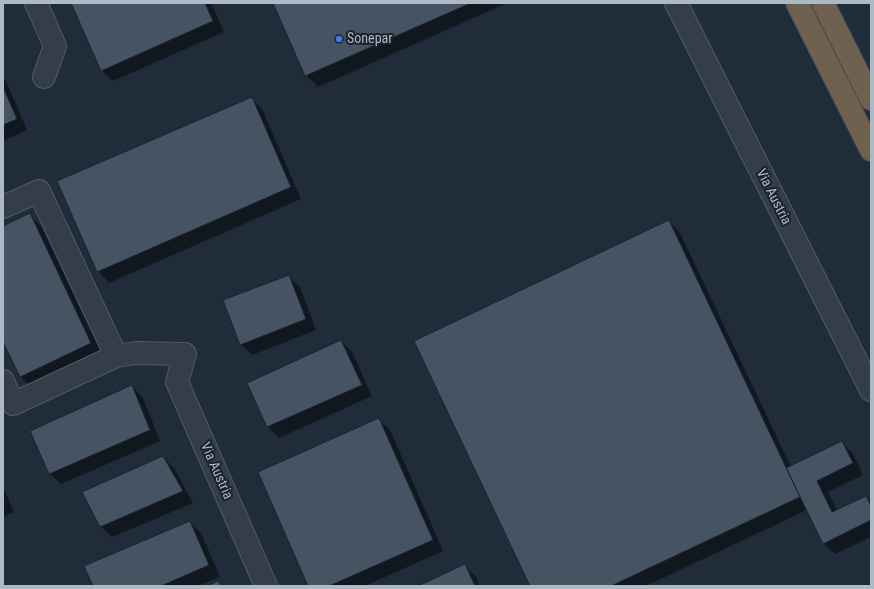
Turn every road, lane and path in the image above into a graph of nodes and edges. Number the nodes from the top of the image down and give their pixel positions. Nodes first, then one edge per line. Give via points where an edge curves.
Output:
1 (36, 3) edge
2 (676, 3) edge
3 (797, 3) edge
4 (823, 3) edge
5 (44, 77) dead end
6 (871, 99) edge
7 (871, 150) edge
8 (3, 207) edge
9 (116, 356) junction
10 (3, 381) edge
11 (871, 390) edge
12 (266, 586) edge

1 - 5 street via 55,46
2 - 11 street, Via Austria
3 - 7 highway
4 - 6 highway
8 - 9 street via 39,191
9 - 10 street via 13,404
9 - 12 street, Via Austria via 136,353 185,354 177,382

